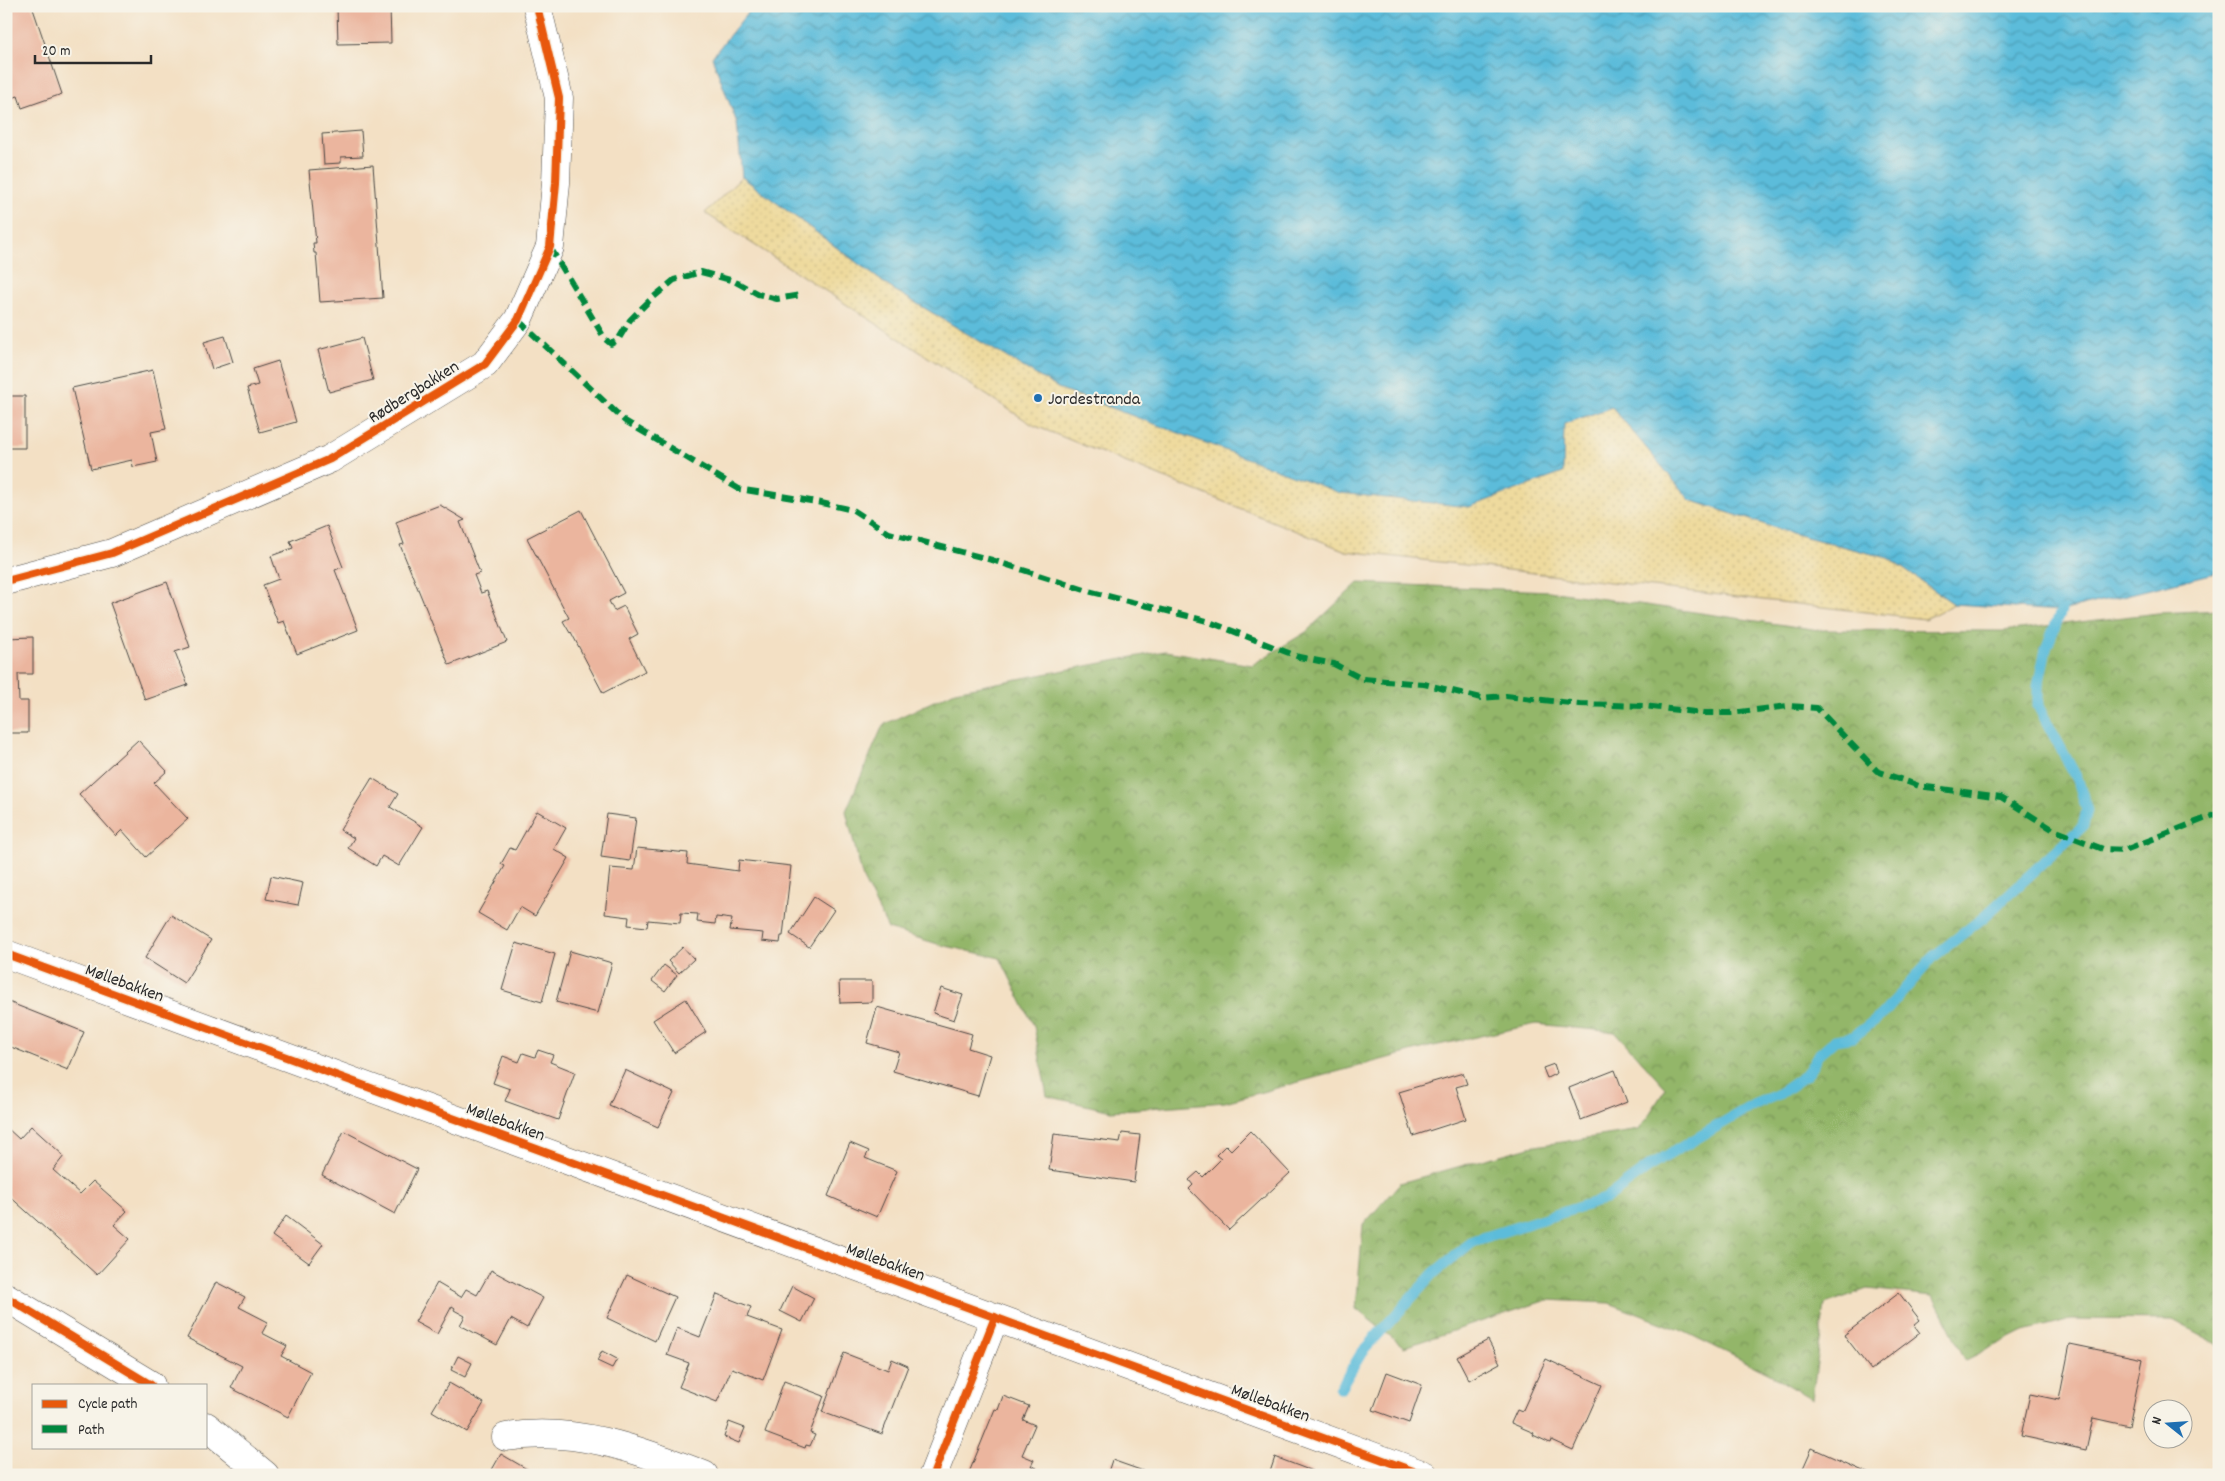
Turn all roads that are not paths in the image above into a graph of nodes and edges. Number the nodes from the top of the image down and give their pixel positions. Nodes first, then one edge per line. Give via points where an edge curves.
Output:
1 (537, 6) edge
2 (6, 581) edge
3 (6, 954) edge
4 (6, 1297) edge
5 (994, 1317) junction
6 (148, 1384) edge
7 (208, 1428) edge
8 (506, 1437) dead end
9 (264, 1475) edge
10 (704, 1475) edge
11 (933, 1475) edge
12 (1424, 1475) edge

1 - 2 street, Rødbergbakken via 559,98 550,247 518,320 485,364 330,459 112,554
3 - 5 street, Møllebakken
4 - 6 street
5 - 11 street
5 - 12 street, Møllebakken
7 - 9 street
8 - 10 street via 531,1433 601,1440

